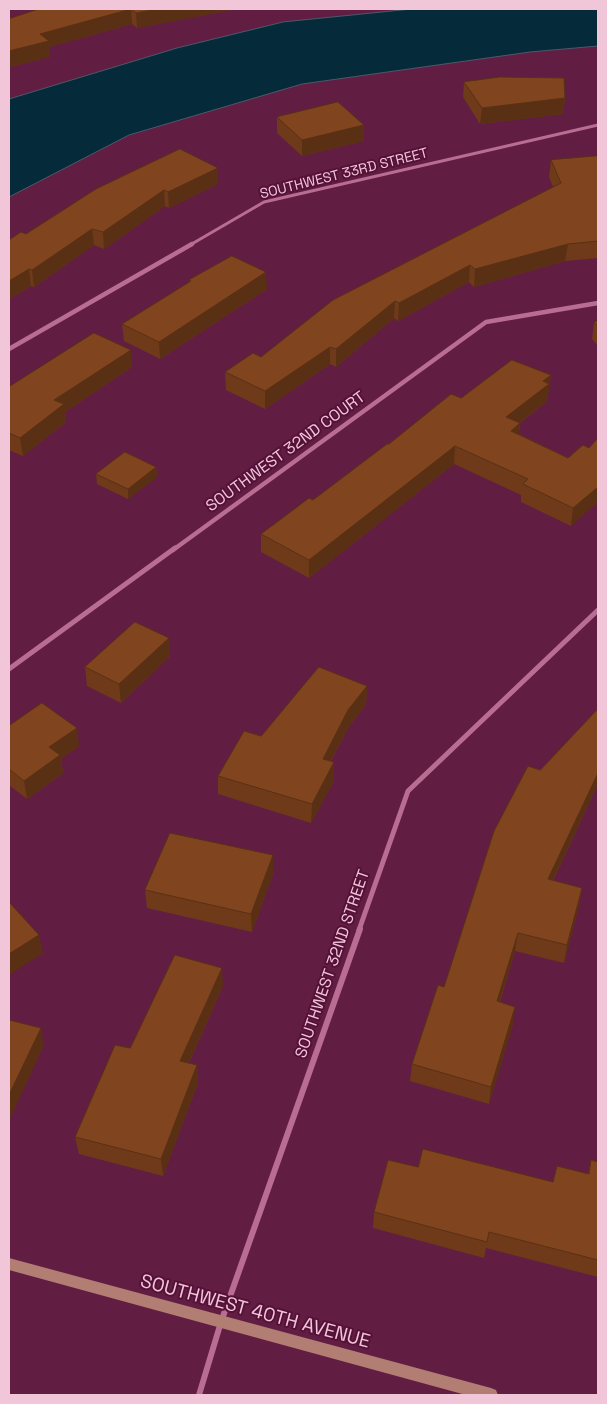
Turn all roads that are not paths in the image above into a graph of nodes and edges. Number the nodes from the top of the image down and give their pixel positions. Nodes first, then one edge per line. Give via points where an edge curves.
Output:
1 (598, 125) edge
2 (598, 303) edge
3 (9, 349) edge
4 (598, 610) edge
5 (9, 669) edge
6 (9, 1264) edge
7 (221, 1322) junction
8 (199, 1395) edge
9 (491, 1395) edge

1 - 3 street, SOUTHWEST 33RD STREET via 264,202
2 - 5 street, SOUTHWEST 32ND COURT via 486,322
4 - 7 street, SOUTHWEST 32ND STREET via 408,791
6 - 7 street, SOUTHWEST 40TH AVENUE
7 - 8 street, SOUTHWEST 32ND STREET
7 - 9 street, SOUTHWEST 40TH AVENUE

